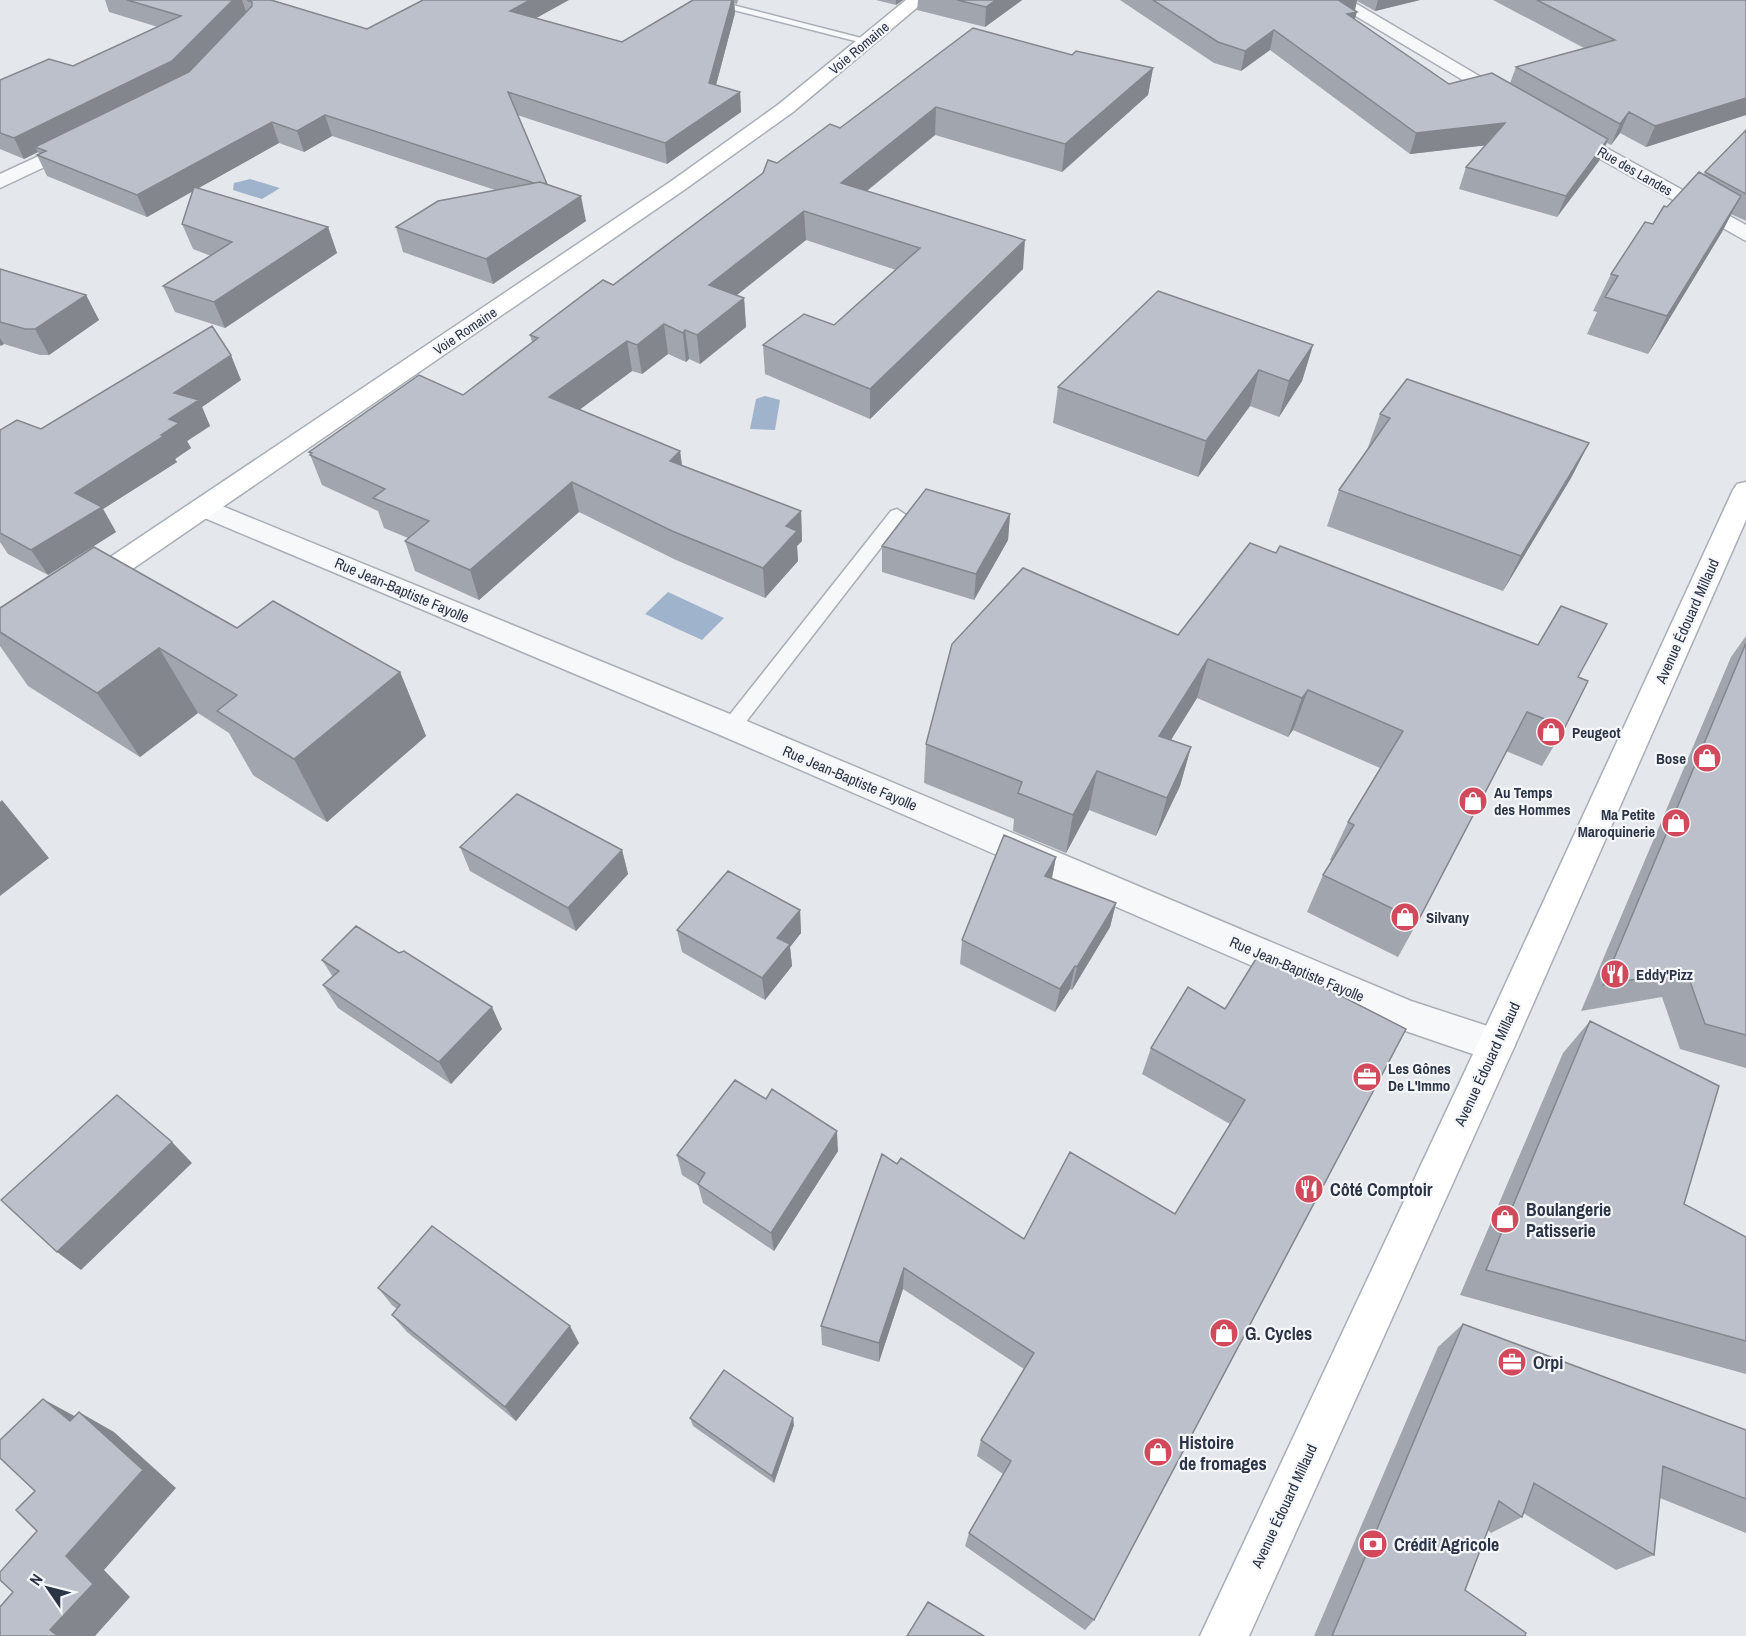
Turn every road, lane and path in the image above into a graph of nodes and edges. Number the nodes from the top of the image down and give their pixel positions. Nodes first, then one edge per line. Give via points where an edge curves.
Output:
1 (699, 0) edge
2 (916, 0) edge
3 (1338, 0) edge
4 (867, 41) junction
5 (1522, 107) edge
6 (1542, 118) edge
7 (96, 135) edge
8 (0, 182) edge
9 (1746, 234) edge
10 (1746, 490) edge
11 (205, 508) junction
12 (897, 515) dead end
13 (67, 600) edge
14 (731, 727) junction
15 (1496, 1045) junction
16 (1224, 1636) edge

1 - 4 lane
2 - 4 street, Voie Romaine
3 - 5 street
4 - 11 street, Voie Romaine via 786,108 677,186
6 - 9 street, Rue des Landes
7 - 8 street
10 - 15 street, Avenue Édouard Millaud
11 - 13 street, Voie Romaine
11 - 14 street, Rue Jean-Baptiste Fayolle
12 - 14 lane
14 - 15 street, Rue Jean-Baptiste Fayolle via 1404,1015
15 - 16 street, Avenue Édouard Millaud

